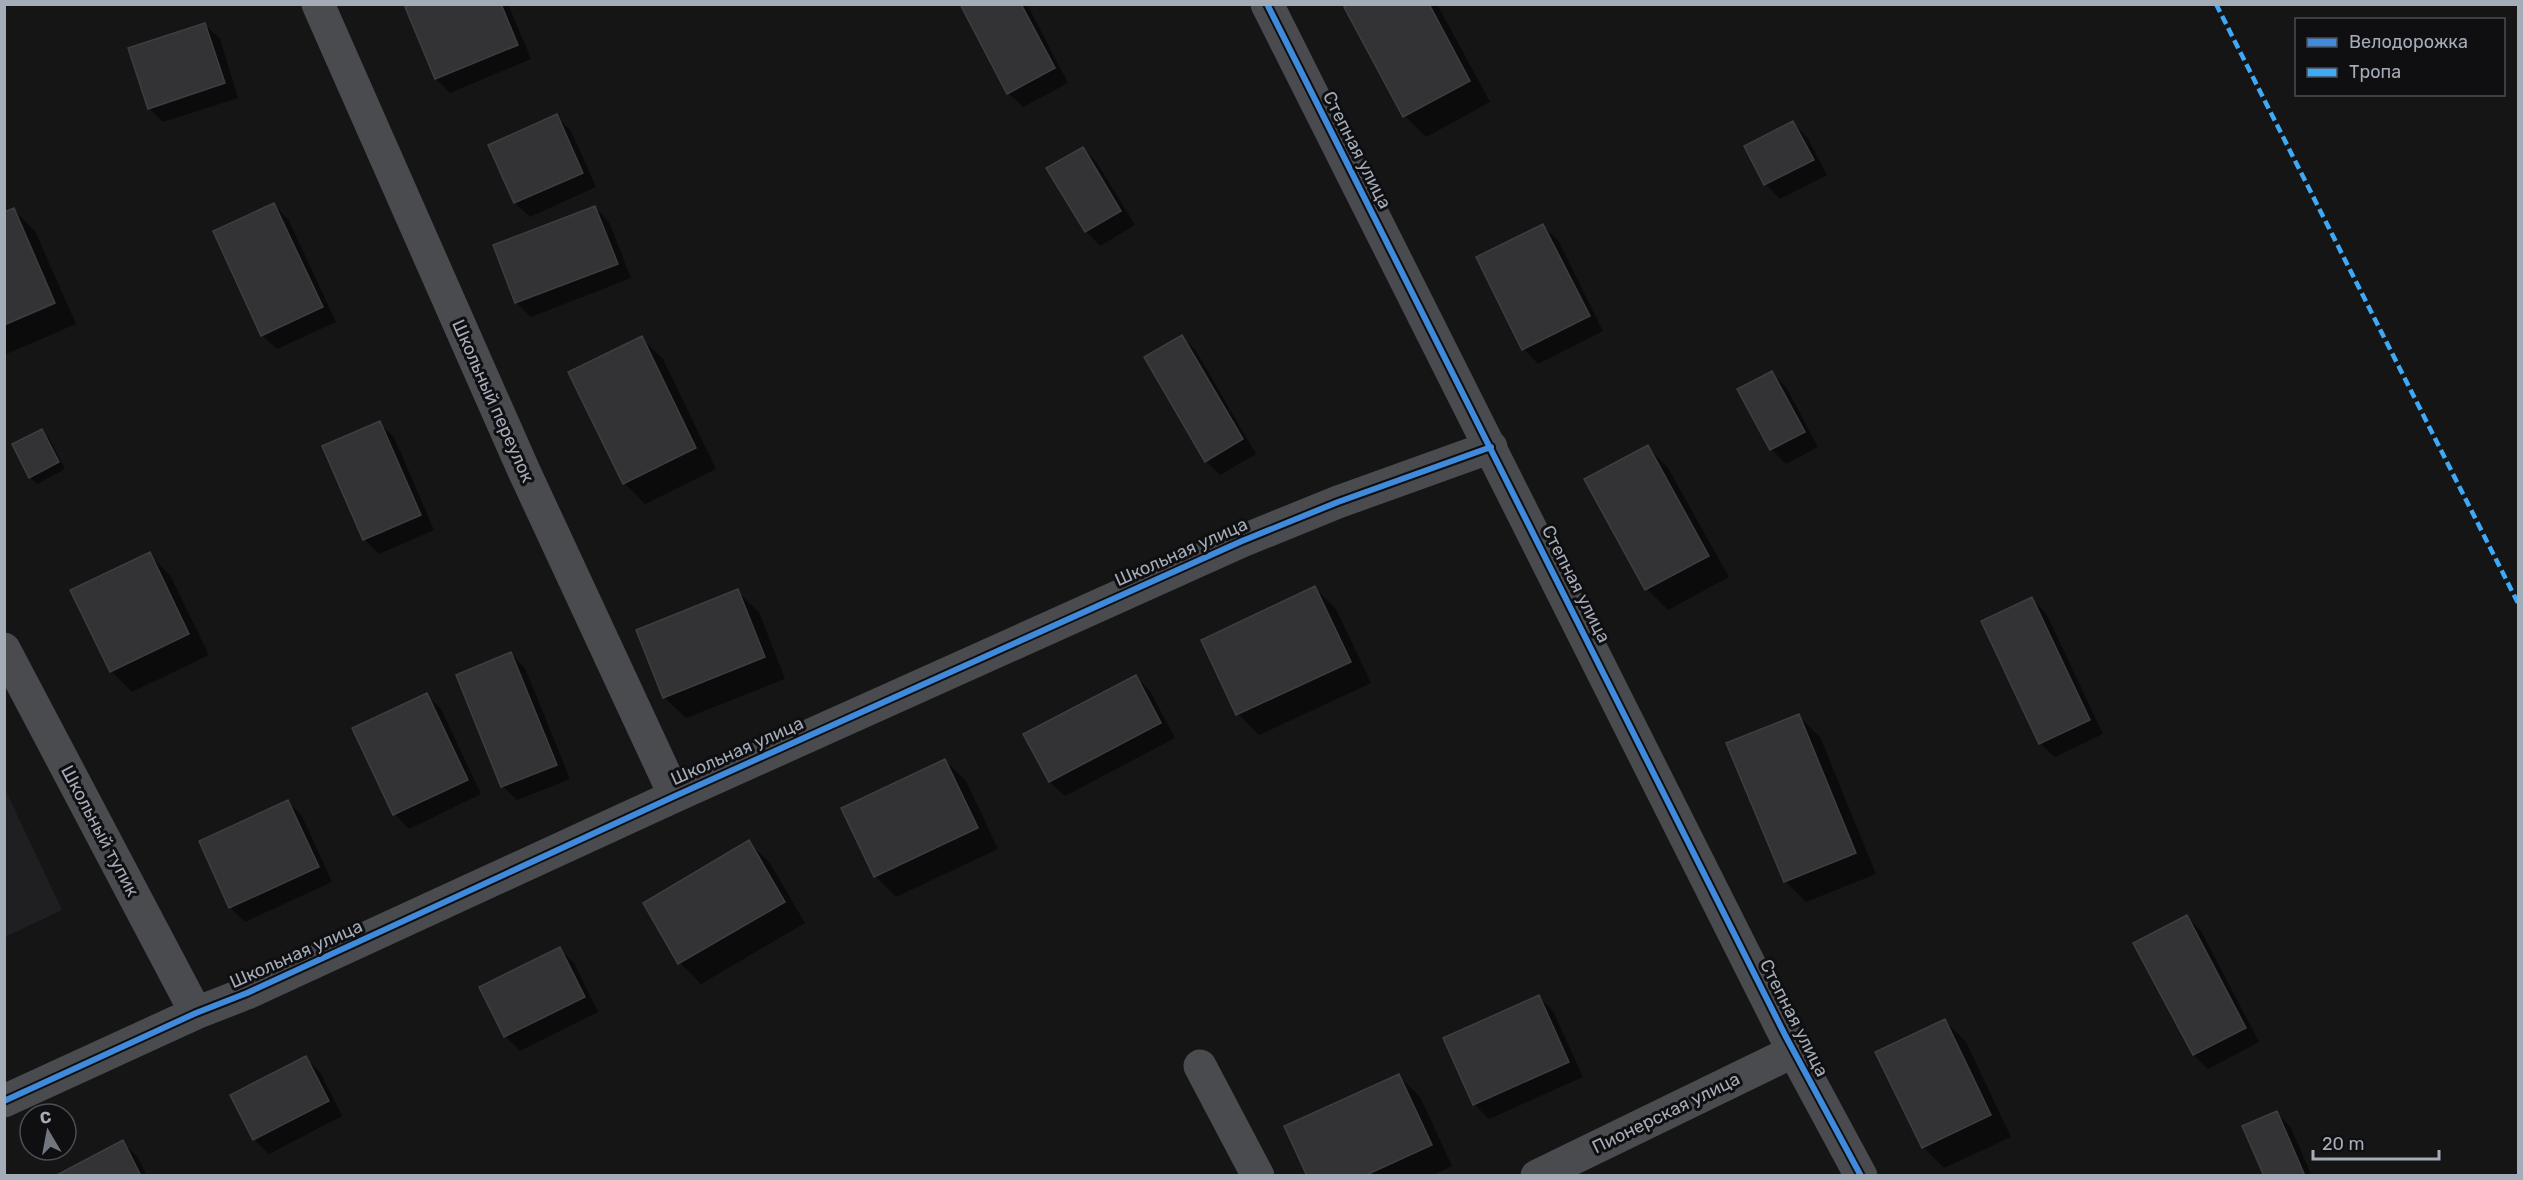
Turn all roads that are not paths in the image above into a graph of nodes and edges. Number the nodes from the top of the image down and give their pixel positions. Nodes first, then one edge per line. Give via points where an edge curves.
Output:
1 (318, 4) edge
2 (1267, 4) edge
3 (1491, 447) junction
4 (4, 649) edge
5 (675, 796) junction
6 (196, 1013) junction
7 (1794, 1051) junction
8 (1200, 1066) dead end
9 (4, 1101) edge
10 (1258, 1176) edge
11 (1537, 1176) edge
12 (1861, 1176) edge

1 - 5 street, Школьный переулок via 524,471
2 - 3 street, Степная улица
3 - 5 street, Школьная улица via 1242,541
3 - 7 street, Степная улица
4 - 6 street, Школьный тупик
5 - 6 street, Школьная улица
6 - 9 street, Школьная улица
7 - 11 street, Пионерская улица
7 - 12 street, Степная улица
8 - 10 street

